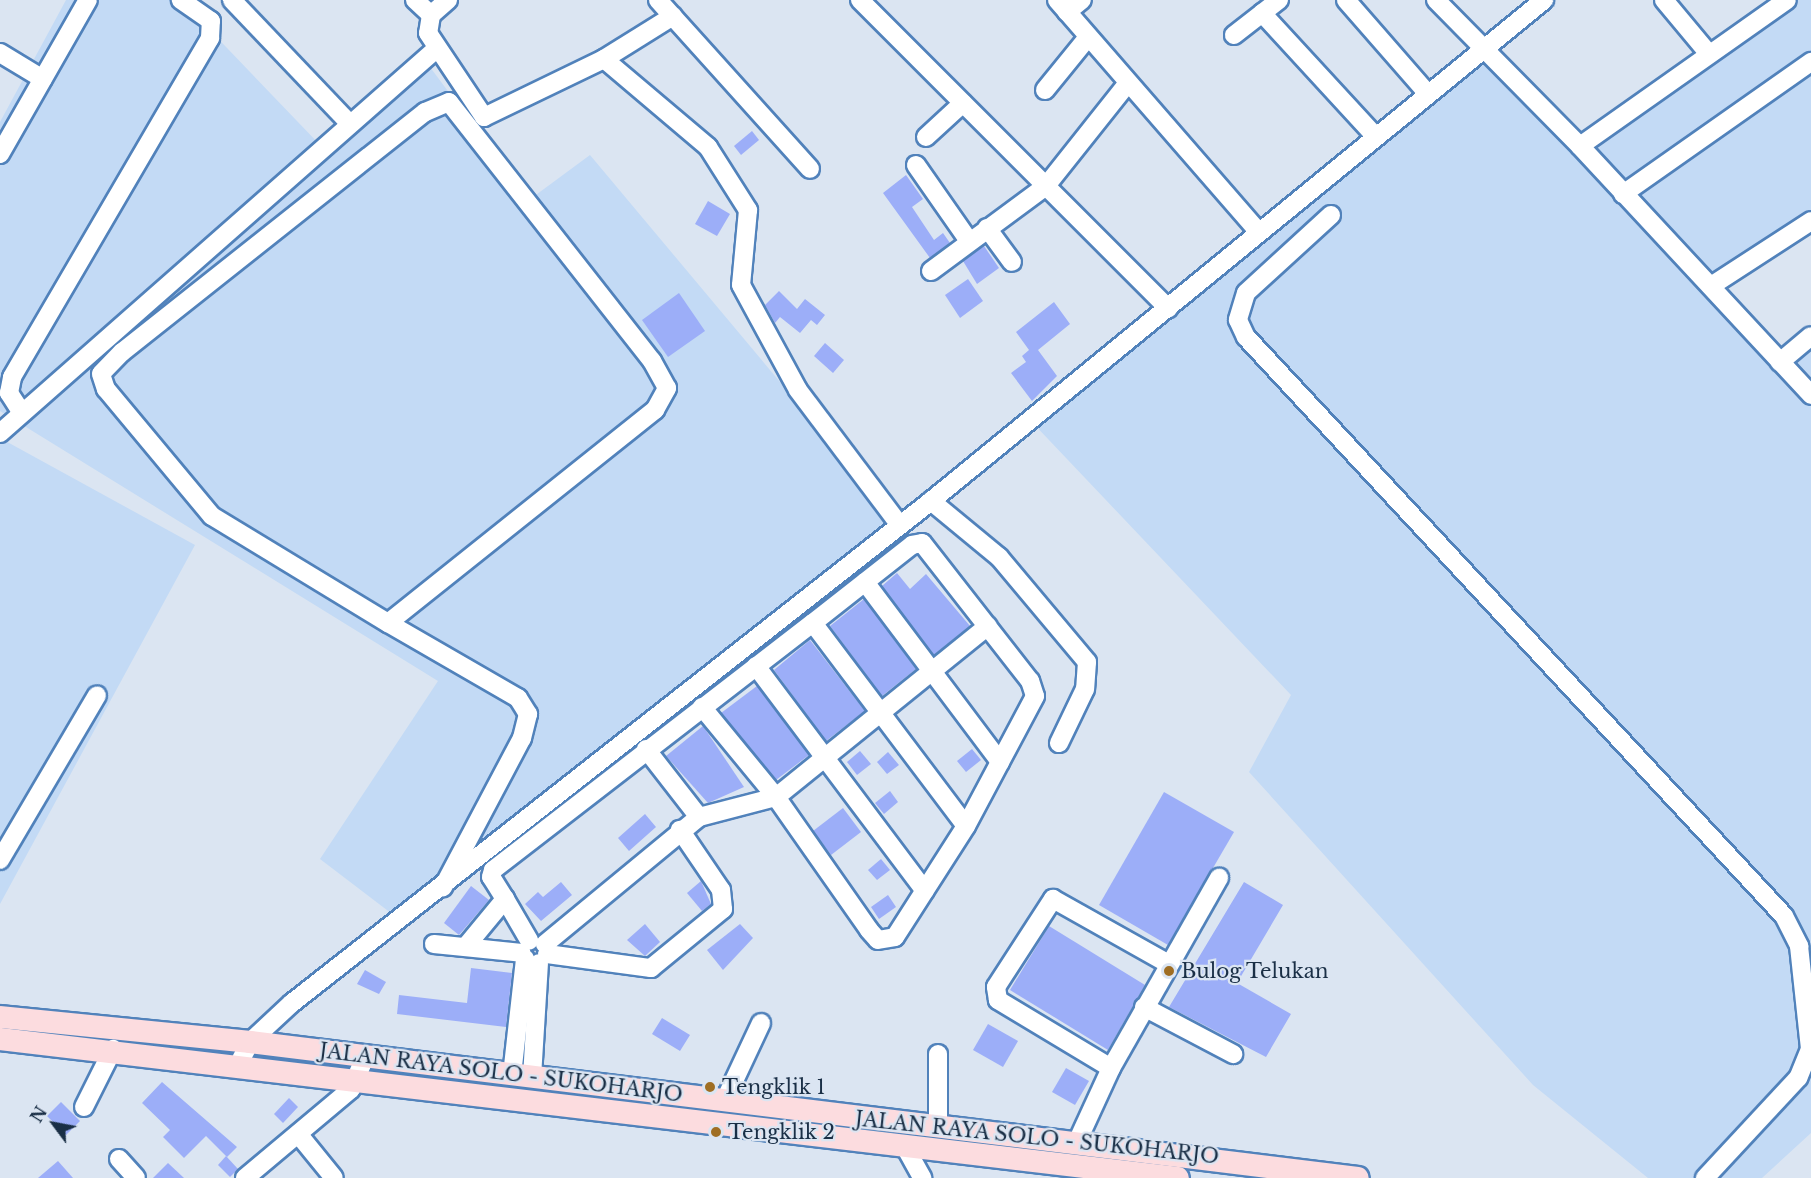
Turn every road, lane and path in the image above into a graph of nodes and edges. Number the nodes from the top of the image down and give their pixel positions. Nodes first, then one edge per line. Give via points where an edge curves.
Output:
1 (88, 0) edge
2 (181, 0) edge
3 (232, 0) edge
4 (415, 0) edge
5 (448, 0) edge
6 (658, 0) edge
7 (860, 0) edge
8 (1279, 0) edge
9 (1346, 0) edge
10 (1436, 0) edge
11 (1544, 0) edge
12 (1664, 0) edge
13 (1787, 0) edge
14 (1070, 5) edge
15 (1262, 13) junction
16 (430, 15) junction
17 (673, 16) junction
18 (1234, 35) dead end
19 (1088, 37) junction
20 (1480, 49) junction
21 (435, 50) junction
22 (0, 53) edge
23 (1709, 54) junction
24 (604, 59) junction
25 (1811, 62) edge
26 (43, 79) junction
27 (1128, 83) junction
28 (1045, 90) dead end
29 (1427, 93) junction
30 (963, 103) junction
31 (349, 123) junction
32 (926, 136) dead end
33 (1375, 136) junction
34 (1580, 146) junction
35 (0, 154) edge
36 (916, 165) dead end
37 (810, 169) dead end
38 (1046, 186) junction
39 (1623, 194) junction
40 (1331, 215) dead end
41 (1811, 221) edge
42 (987, 228) junction
43 (1258, 231) junction
44 (969, 241) junction
45 (1012, 262) dead end
46 (932, 271) dead end
47 (1711, 286) junction
48 (1168, 308) junction
49 (1811, 336) edge
50 (1780, 362) junction
51 (1811, 395) edge
52 (22, 413) junction
53 (0, 432) edge
54 (931, 501) junction
55 (899, 524) junction
56 (865, 582) junction
57 (388, 623) junction
58 (813, 623) junction
59 (988, 626) junction
60 (756, 666) junction
61 (933, 670) junction
62 (97, 694) dead end
63 (702, 707) junction
64 (879, 713) junction
65 (1059, 743) dead end
66 (646, 749) junction
67 (826, 756) junction
68 (1000, 762) junction
69 (776, 797) junction
70 (699, 817) junction
71 (966, 826) junction
72 (680, 830) junction
73 (0, 860) edge
74 (1219, 878) dead end
75 (443, 887) junction
76 (925, 891) junction
77 (505, 899) junction
78 (434, 944) dead end
79 (467, 945) junction
80 (534, 952) junction
81 (1169, 964) junction
82 (1144, 1007) junction
83 (0, 1017) edge
84 (761, 1023) dead end
85 (0, 1039) edge
86 (250, 1042) junction
87 (112, 1049) junction
88 (938, 1054) dead end
89 (1233, 1054) dead end
90 (365, 1057) junction
91 (238, 1065) junction
92 (1111, 1068) junction
93 (522, 1076) junction
94 (356, 1082) junction
95 (725, 1100) junction
96 (84, 1107) dead end
97 (299, 1135) junction
98 (923, 1137) junction
99 (1077, 1142) junction
100 (119, 1159) dead end
101 (1077, 1173) edge
102 (136, 1178) edge
103 (245, 1178) edge
104 (334, 1178) edge
105 (922, 1178) edge
106 (1178, 1178) edge
107 (1358, 1178) edge
108 (1705, 1178) edge

1 - 26 street
2 - 52 street via 211,21 210,38 12,377 9,393
3 - 31 street
4 - 16 street
5 - 16 street
6 - 17 street
7 - 30 street
8 - 15 street
9 - 29 street
10 - 20 street
11 - 20 street
12 - 23 street
13 - 23 street
14 - 19 street
15 - 18 street
15 - 33 street
16 - 21 street via 428,33
17 - 24 street
17 - 37 street
19 - 27 street
19 - 28 street
20 - 29 street
20 - 34 street
21 - 24 street via 488,118
21 - 31 street
22 - 26 street
23 - 34 street
24 - 55 street via 723,165 748,210 741,285 798,390
25 - 39 street
26 - 35 street
27 - 38 street
27 - 43 street
29 - 33 street
30 - 32 street
30 - 38 street
31 - 52 street
33 - 43 street
34 - 39 street
36 - 44 street
38 - 42 street
38 - 48 street
39 - 47 street
40 - 108 street via 1246,292 1238,320 1246,337 1784,916 1799,946 1810,1049 1798,1078
41 - 47 street
42 - 44 street
42 - 45 street
43 - 48 street
44 - 46 street
47 - 50 street
48 - 54 street
49 - 50 street
50 - 51 street
52 - 53 street
54 - 55 street
54 - 65 street via 999,558 1087,662 1085,689
55 - 75 street
56 - 58 street
56 - 59 street via 912,545 922,543
56 - 61 street
57 - 57 street via 212,516 105,389 101,374 122,352 426,112 449,102 652,361 667,388 655,410
57 - 75 street via 518,698 528,714 522,738
58 - 60 street
58 - 64 street
59 - 61 street
59 - 68 street via 1034,691
60 - 63 street
60 - 67 street
61 - 64 street
61 - 68 street
62 - 73 street
63 - 66 street
63 - 69 street
64 - 67 street
64 - 71 street
66 - 70 street
66 - 77 street via 494,870 491,877
67 - 69 street
67 - 76 street
68 - 71 street
69 - 70 street
69 - 76 street via 878,940 895,937
70 - 72 street
71 - 76 street
72 - 80 street
72 - 80 street via 722,890 723,909 651,968
74 - 81 street
75 - 86 street
77 - 79 street
77 - 80 street
78 - 79 street
79 - 80 street
80 - 93 street
81 - 82 street
81 - 92 street via 1053,899 996,987 998,1000
82 - 89 street
82 - 92 street
83 - 86 main road, JALAN RAYA SOLO - SUKOHARJO
84 - 95 street
85 - 87 main road, JALAN RAYA SOLO - SUKOHARJO
86 - 90 main road, JALAN RAYA SOLO - SUKOHARJO
86 - 91 street
87 - 91 main road, JALAN RAYA SOLO - SUKOHARJO
87 - 96 street
88 - 98 street
90 - 93 main road, JALAN RAYA SOLO - SUKOHARJO
90 - 94 street
91 - 94 main road, JALAN RAYA SOLO - SUKOHARJO
92 - 99 street
93 - 95 main road, JALAN RAYA SOLO - SUKOHARJO
94 - 97 street
94 - 98 main road, JALAN RAYA SOLO - SUKOHARJO
95 - 98 main road, JALAN RAYA SOLO - SUKOHARJO
97 - 103 street
97 - 104 street
98 - 99 main road, JALAN RAYA SOLO - SUKOHARJO
98 - 101 main road, JALAN RAYA SOLO - SUKOHARJO
98 - 105 street
99 - 101 main road
99 - 107 main road, JALAN RAYA SOLO - SUKOHARJO
100 - 102 street
101 - 106 main road, JALAN RAYA SOLO - SUKOHARJO

